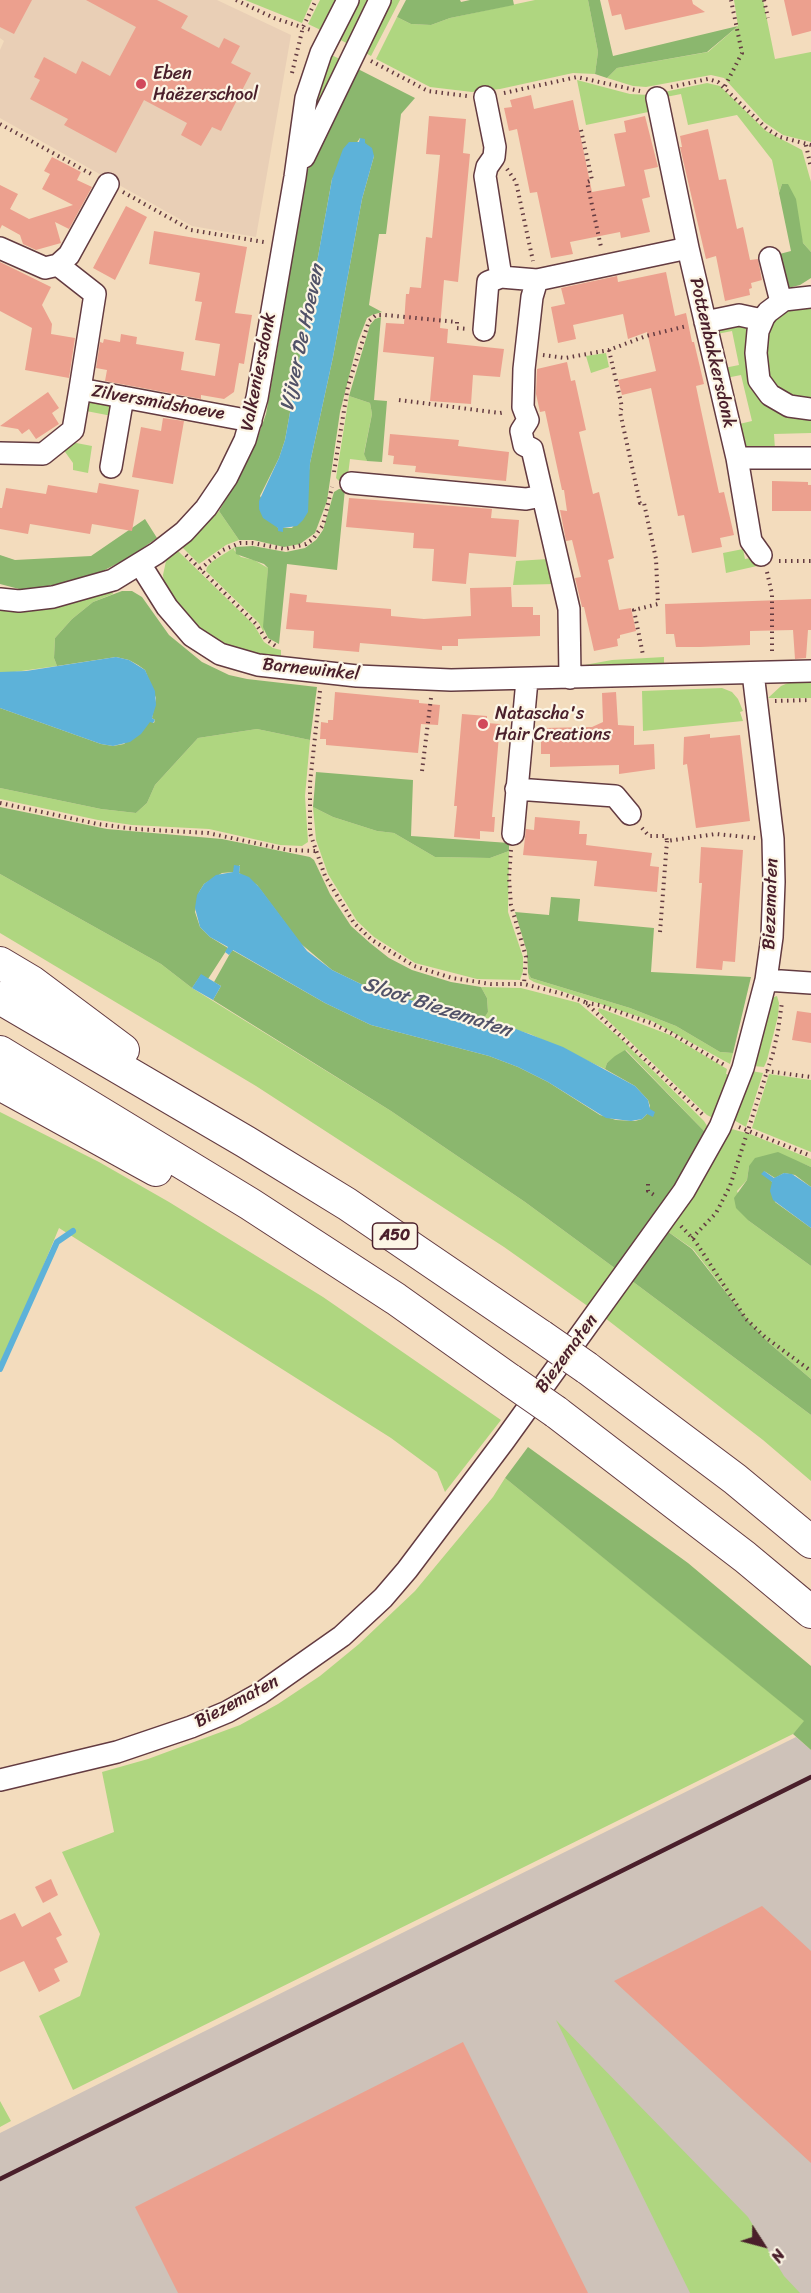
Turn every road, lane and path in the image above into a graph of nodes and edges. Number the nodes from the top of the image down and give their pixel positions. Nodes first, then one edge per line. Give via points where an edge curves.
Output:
1 (236, 0) edge
2 (316, 0) edge
3 (348, 0) edge
4 (380, 0) edge
5 (731, 0) edge
6 (764, 0) edge
7 (768, 18) dead end
8 (303, 27) junction
9 (328, 39) junction
10 (353, 52) junction
11 (725, 86) junction
12 (657, 92) junction
13 (485, 97) junction
14 (0, 124) edge
15 (581, 130) dead end
16 (808, 145) edge
17 (492, 161) junction
18 (811, 168) edge
19 (295, 177) junction
20 (108, 184) junction
21 (264, 242) dead end
22 (0, 248) edge
23 (688, 248) junction
24 (770, 258) dead end
25 (605, 265) junction
26 (58, 266) junction
27 (501, 277) junction
28 (537, 280) junction
29 (811, 297) edge
30 (781, 302) junction
31 (762, 320) junction
32 (705, 322) junction
33 (484, 330) joint
34 (609, 350) junction
35 (526, 352) junction
36 (80, 389) junction
37 (123, 397) junction
38 (399, 400) dead end
39 (524, 407) junction
40 (811, 409) edge
41 (251, 421) junction
42 (0, 453) edge
43 (737, 458) junction
44 (811, 458) edge
45 (111, 467) dead end
46 (342, 484) junction
47 (542, 496) junction
48 (172, 542) junction
49 (762, 558) junction
50 (811, 561) edge
51 (140, 564) junction
52 (200, 569) junction
53 (0, 599) edge
54 (643, 655) dead end
55 (286, 669) junction
56 (811, 671) edge
57 (322, 672) junction
58 (763, 672) junction
59 (570, 678) junction
60 (433, 679) junction
61 (527, 680) junction
62 (811, 700) edge
63 (756, 702) junction
64 (422, 771) dead end
65 (516, 789) junction
66 (0, 803) edge
67 (630, 814) joint
68 (513, 834) joint
69 (772, 839) junction
70 (667, 841) junction
71 (315, 851) junction
72 (660, 932) dead end
73 (0, 963) edge
74 (775, 980) junction
75 (811, 983) edge
76 (524, 984) junction
77 (0, 998) edge
78 (585, 1002) junction
79 (0, 1052) edge
80 (743, 1068) junction
81 (767, 1071) junction
82 (811, 1077) edge
83 (0, 1084) edge
84 (721, 1123) junction
85 (748, 1131) junction
86 (246, 1142) junction
87 (811, 1156) edge
88 (249, 1204) junction
89 (669, 1212) junction
90 (692, 1238) junction
91 (811, 1371) edge
92 (811, 1542) edge
93 (811, 1612) edge
94 (0, 1780) edge

1 - 8 path
2 - 8 path
3 - 9 street, Valkeniersdonk
4 - 10 street, Valkeniersdonk
5 - 11 path via 742,53
6 - 7 path
8 - 9 path
9 - 19 street, Valkeniersdonk via 306,98
10 - 13 path via 428,91
10 - 19 street, Valkeniersdonk
11 - 12 path via 708,79
11 - 16 path via 767,129
12 - 13 path via 577,77
12 - 23 street, Pottenbakkersdonk
13 - 17 street via 495,147
14 - 20 path
15 - 25 path via 592,180 587,182
16 - 18 path
17 - 27 street via 485,176
17 - 28 path via 515,178
19 - 41 street, Valkeniersdonk
20 - 21 path via 191,230
20 - 26 street via 69,255
22 - 26 street via 45,268
23 - 25 street
23 - 32 street, Pottenbakkersdonk
24 - 30 street
25 - 28 street
26 - 36 street via 95,294
27 - 28 street
27 - 33 street via 488,282
28 - 35 street
29 - 30 street
30 - 31 street
31 - 32 street via 740,315
31 - 40 street via 756,353 762,384 782,403
32 - 34 path via 646,336
32 - 43 street, Pottenbakkersdonk
33 - 46 path via 457,328 457,322 385,315 376,315 369,321 348,386
34 - 35 path via 565,357
34 - 54 path via 637,492 640,503 644,503 656,559 658,604 634,610
35 - 39 street
36 - 37 street, Zilversmidshoeve
36 - 42 street, Zilversmidshoeve via 73,430 43,454
37 - 41 street, Zilversmidshoeve
37 - 45 street
38 - 39 path via 500,413
39 - 47 street via 528,420 521,431 524,445 532,449
41 - 48 street, Valkeniersdonk via 237,458 216,494
43 - 44 street
43 - 49 street, Pottenbakkersdonk via 751,542
46 - 47 street via 526,499
46 - 52 path via 323,525 306,544 285,549 240,543 223,550
47 - 59 street via 569,609
48 - 51 street, Valkeniersdonk
48 - 52 path
49 - 50 path
49 - 58 path via 772,594
51 - 53 street, Valkeniersdonk via 113,580 76,592 19,601
51 - 55 street, Barnewinkel via 173,616 201,643 236,660
52 - 55 path via 256,624 266,639 277,647 288,648
55 - 57 street, Barnewinkel
56 - 58 street, Barnewinkel
57 - 60 street, Barnewinkel
57 - 71 path via 310,783 310,833
58 - 59 street, Barnewinkel
58 - 63 street, Biezematen
59 - 61 street, Barnewinkel
60 - 61 street, Barnewinkel
60 - 64 path
61 - 65 street
62 - 63 path
63 - 69 street, Biezematen
65 - 67 street via 615,796
65 - 68 street
66 - 71 path via 108,825 208,833 288,850
67 - 70 path via 649,836 666,836
68 - 76 path via 509,885 512,912 526,957
69 - 70 path via 716,834
69 - 74 street, Biezematen
70 - 72 path
71 - 76 path via 333,892 354,923 392,954 452,978
73 - 86 highway, A50 via 32,982
74 - 75 street
74 - 80 street, Biezematen
74 - 81 path via 778,1031
76 - 78 path
77 - 86 highway, A50
78 - 80 path via 651,1023 727,1066
78 - 84 path via 706,1118
79 - 88 highway
80 - 81 path
80 - 84 street, Biezematen
81 - 82 path
81 - 85 path
83 - 88 highway via 185,1186
84 - 85 path
84 - 89 street, Biezematen
85 - 87 path
85 - 90 path via 725,1198
86 - 92 highway, A50, bridge via 347,1204 587,1368 735,1479
88 - 93 highway, bridge via 396,1299 555,1412
89 - 90 path
89 - 94 street, Biezematen via 407,1570 342,1636 261,1693 209,1719 117,1752
90 - 91 path via 746,1319

